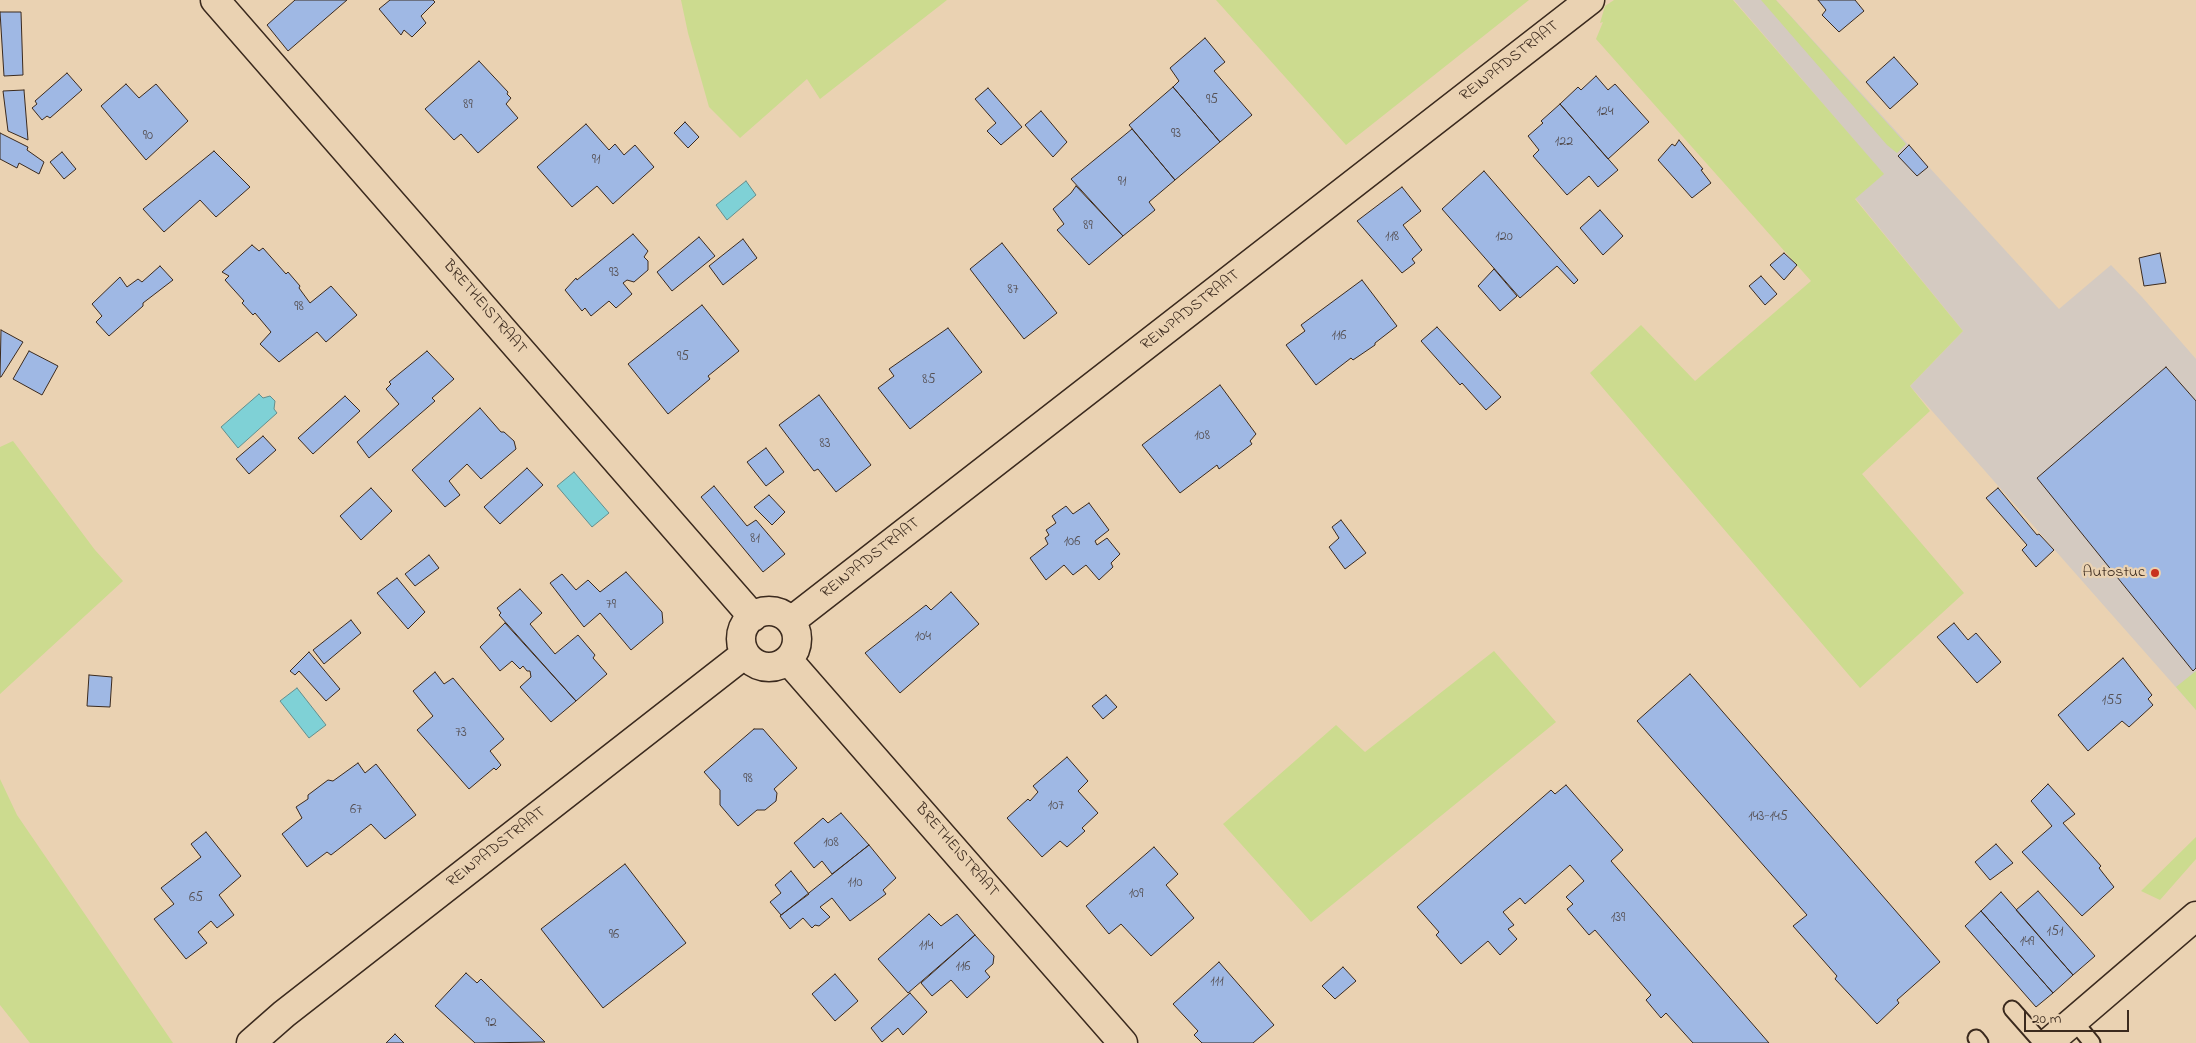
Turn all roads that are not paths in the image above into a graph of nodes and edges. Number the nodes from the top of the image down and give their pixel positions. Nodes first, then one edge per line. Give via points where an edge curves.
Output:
1 (215, 0) edge
2 (1590, 0) edge
3 (753, 617) junction
4 (791, 621) junction
5 (744, 654) junction
6 (788, 660) junction
7 (2196, 916) edge
8 (2012, 1009) dead end
9 (2074, 1021) junction
10 (251, 1043) edge
11 (1123, 1043) edge
12 (2042, 1043) edge
13 (2048, 1043) edge
14 (2092, 1043) edge

1 - 3 street, BRETHEISTRAAT
2 - 4 street, REINPADSTRAAT
3 - 4 street via 769,611
3 - 5 street via 743,626 740,636
4 - 6 street via 798,641
5 - 6 street via 754,664 765,668
5 - 10 street, REINPADSTRAAT
6 - 11 street, BRETHEISTRAAT
7 - 9 street
8 - 12 lane
9 - 13 street
9 - 14 lane

